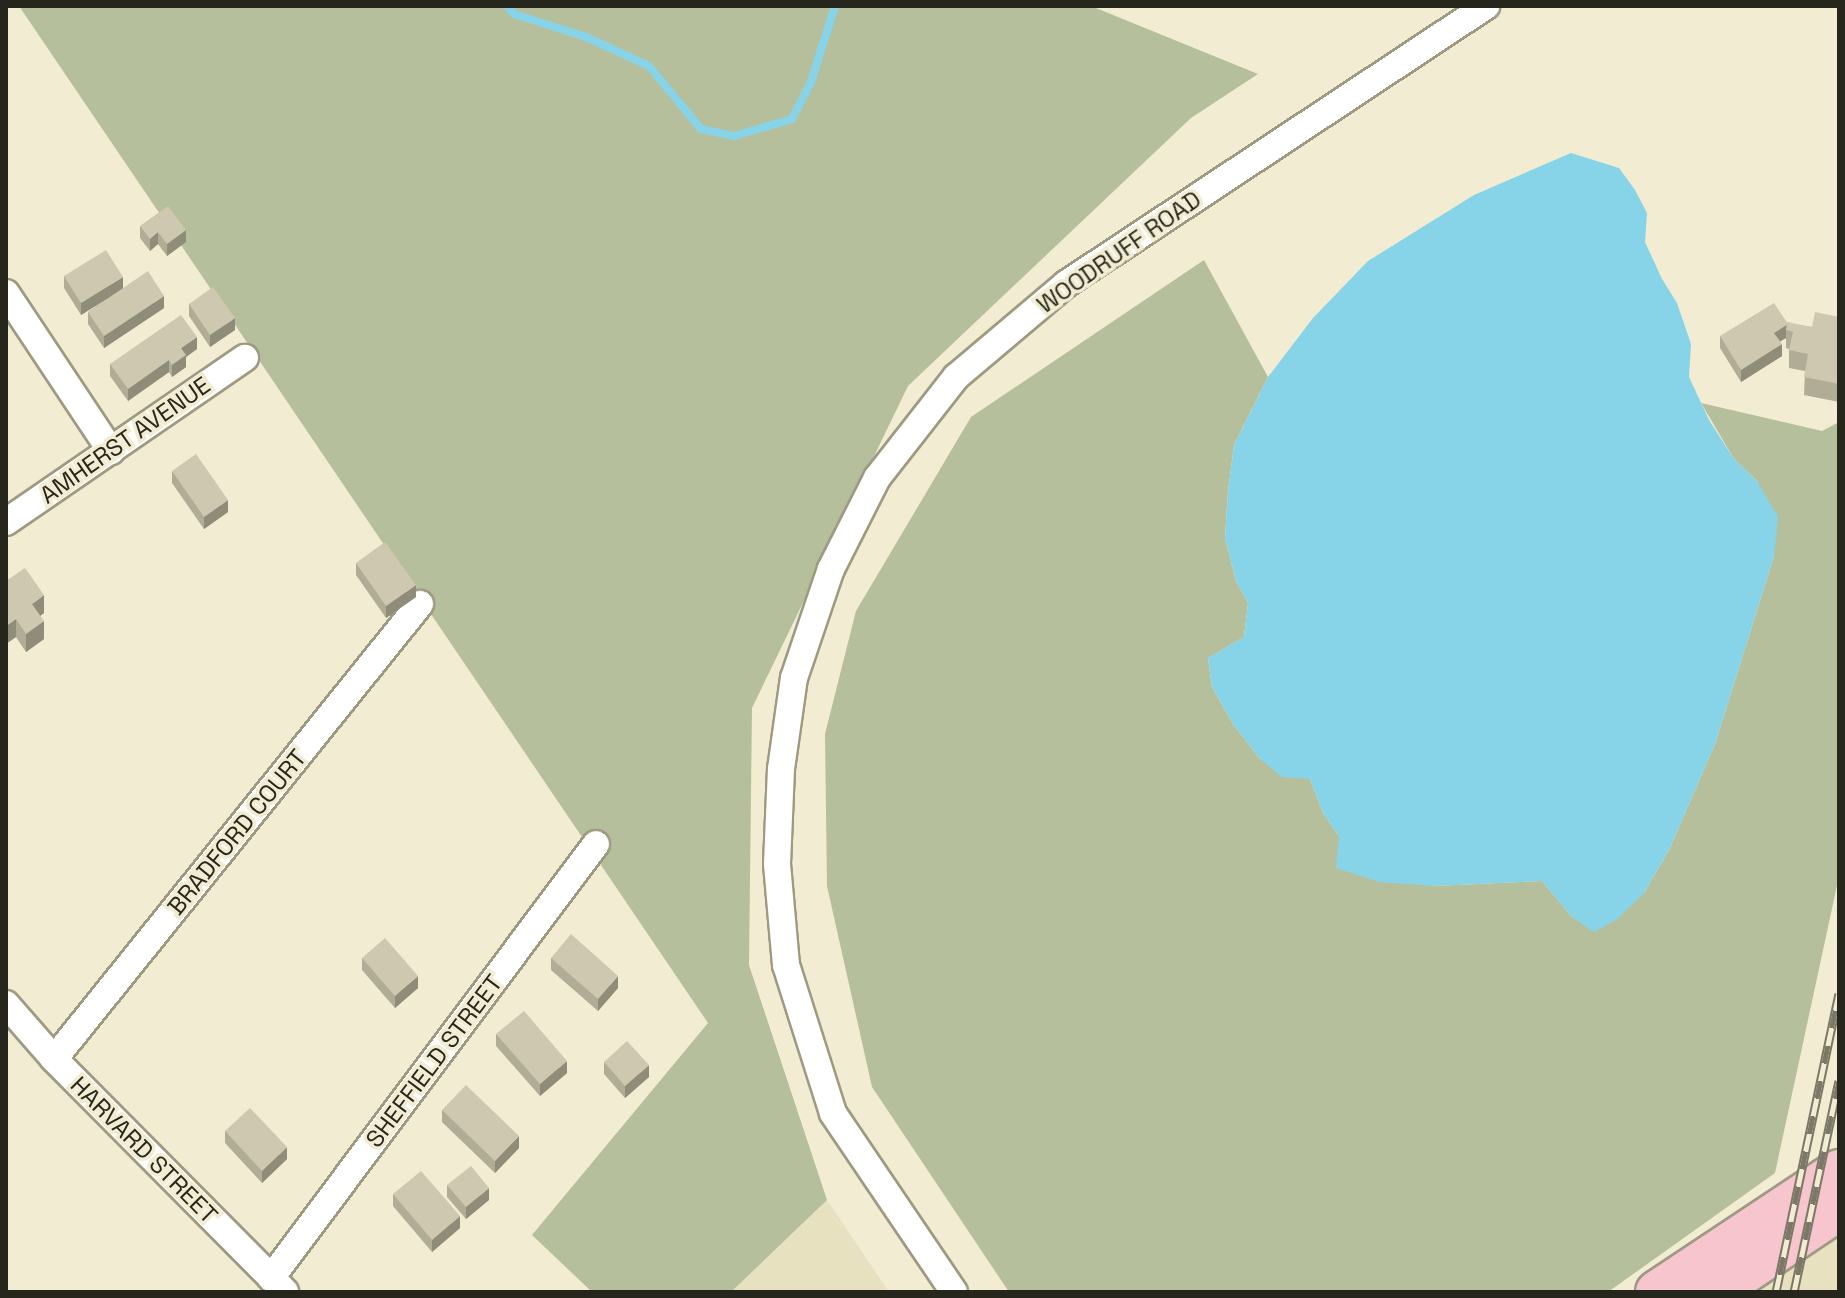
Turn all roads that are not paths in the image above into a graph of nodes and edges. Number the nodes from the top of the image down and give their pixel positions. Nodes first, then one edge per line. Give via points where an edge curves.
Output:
1 (1486, 6) edge
2 (6, 293) edge
3 (245, 358) dead end
4 (111, 451) junction
5 (6, 522) edge
6 (420, 604) dead end
7 (596, 844) dead end
8 (6, 1004) edge
9 (54, 1059) junction
10 (1839, 1171) edge
11 (1839, 1209) edge
12 (278, 1285) edge
13 (954, 1292) edge
14 (1657, 1292) edge
15 (1715, 1292) edge

1 - 13 street, WOODRUFF ROAD via 1066,284 956,377 877,478 831,569 794,678 781,769 777,864 786,965 833,1113
2 - 4 street
3 - 4 street, AMHERST AVENUE
4 - 5 street, AMHERST AVENUE
6 - 9 street, BRADFORD COURT
7 - 12 street, SHEFFIELD STREET
8 - 9 street, HARVARD STREET
9 - 12 street, HARVARD STREET
10 - 14 main road
11 - 15 main road

